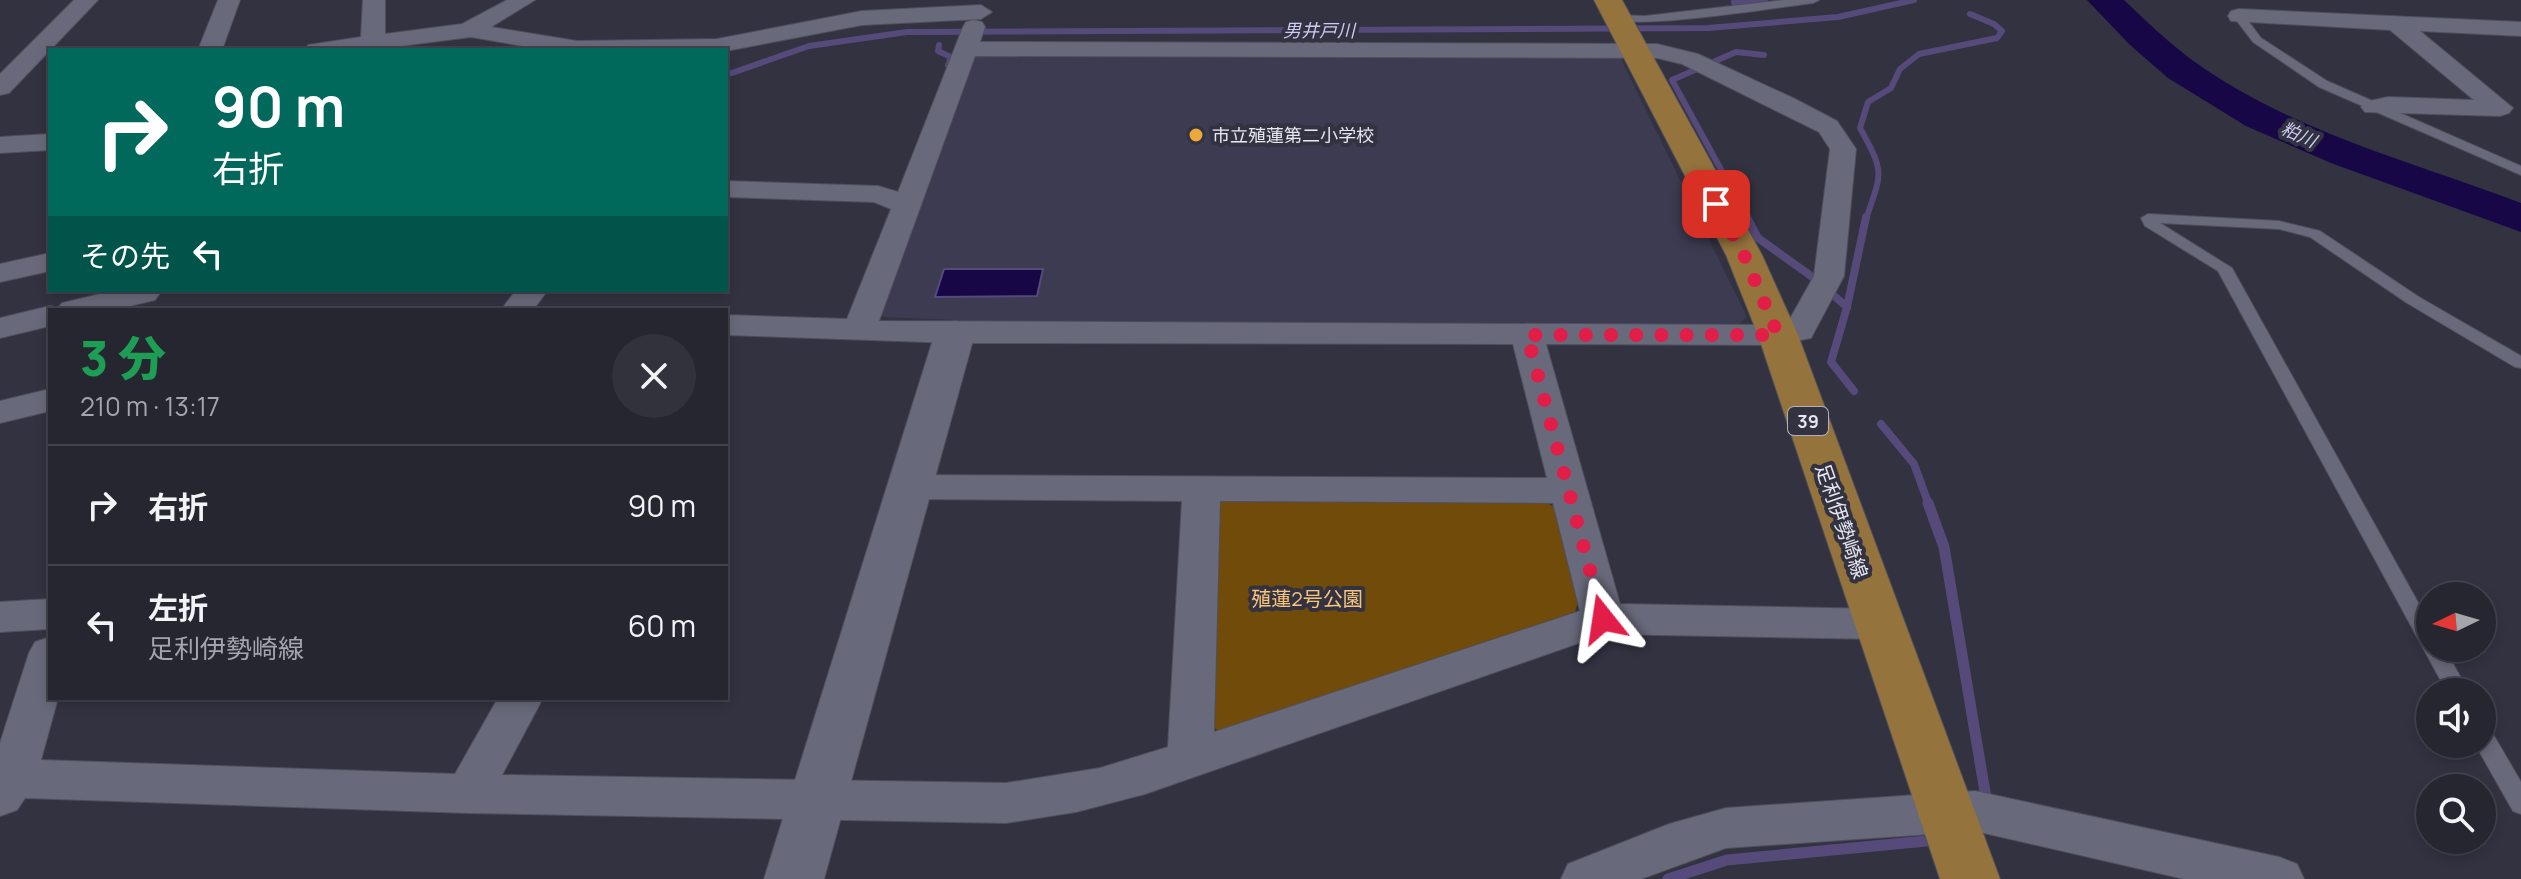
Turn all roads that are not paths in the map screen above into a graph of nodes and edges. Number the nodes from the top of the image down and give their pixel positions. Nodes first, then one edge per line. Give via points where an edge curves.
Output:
1 (87, 0) edge
2 (229, 0) edge
3 (374, 0) edge
4 (524, 0) edge
5 (1813, 0) edge
6 (2239, 16) joint
7 (2396, 23) junction
8 (975, 24) edge
9 (1620, 26) edge
10 (2521, 29) edge
11 (468, 30) junction
12 (373, 42) junction
13 (211, 48) edge
14 (330, 48) edge
15 (433, 48) edge
16 (48, 75) edge
17 (3, 81) edge
18 (2374, 107) junction
19 (45, 138) edge
20 (0, 145) edge
21 (2521, 171) edge
22 (728, 189) edge
23 (728, 203) edge
24 (905, 205) junction
25 (48, 262) edge
26 (0, 273) edge
27 (143, 298) edge
28 (85, 308) edge
29 (48, 316) edge
30 (728, 325) edge
31 (0, 328) edge
32 (860, 329) junction
33 (955, 333) junction
34 (1527, 335) junction
35 (1778, 335) junction
36 (2521, 363) edge
37 (48, 400) edge
38 (0, 412) edge
39 (910, 487) junction
40 (1202, 488) junction
41 (1569, 491) junction
42 (48, 614) edge
43 (0, 617) edge
44 (2416, 618) edge
45 (1603, 619) junction
46 (1878, 624) junction
47 (48, 659) edge
48 (520, 700) edge
49 (1190, 758) junction
50 (2495, 758) edge
51 (6, 787) edge
52 (468, 794) junction
53 (818, 799) junction
54 (2521, 804) edge
55 (1968, 834) edge
56 (794, 879) edge
57 (1586, 879) edge
58 (2279, 879) edge

1 - 17 street
2 - 13 street
3 - 12 street
4 - 11 street
5 - 9 lane
6 - 7 street
6 - 18 lane via 2257,40 2284,61
7 - 10 street
7 - 18 street via 2500,108
8 - 9 street
8 - 11 street via 862,18 717,46 577,48
8 - 24 street
9 - 35 main road, 足利伊勢崎線 / 39 via 1744,255
9 - 35 street via 1657,51 1690,59 1828,127 1843,149 1829,276 1799,331
11 - 12 street
11 - 15 street
12 - 14 street
16 - 17 street
18 - 21 lane
19 - 20 street
22 - 24 street via 878,194
23 - 24 street
24 - 32 street
25 - 26 street
27 - 28 street
29 - 31 street
30 - 32 street
32 - 33 street
33 - 34 street
33 - 39 street
34 - 35 street
34 - 41 street
35 - 46 main road, 足利伊勢崎線 / 39
36 - 44 lane via 2315,234 2279,225 2148,218 2224,268
37 - 38 street
39 - 40 street
39 - 53 street
40 - 41 street
40 - 49 street
41 - 45 street
42 - 43 street
45 - 46 street
45 - 49 street
46 - 55 main road, 足利伊勢崎線 / 39
47 - 51 street
48 - 52 street
49 - 53 street via 1154,773 1060,797 1006,803
50 - 54 lane
51 - 52 street
52 - 53 street
53 - 56 street
55 - 57 street via 1726,828
55 - 58 street

